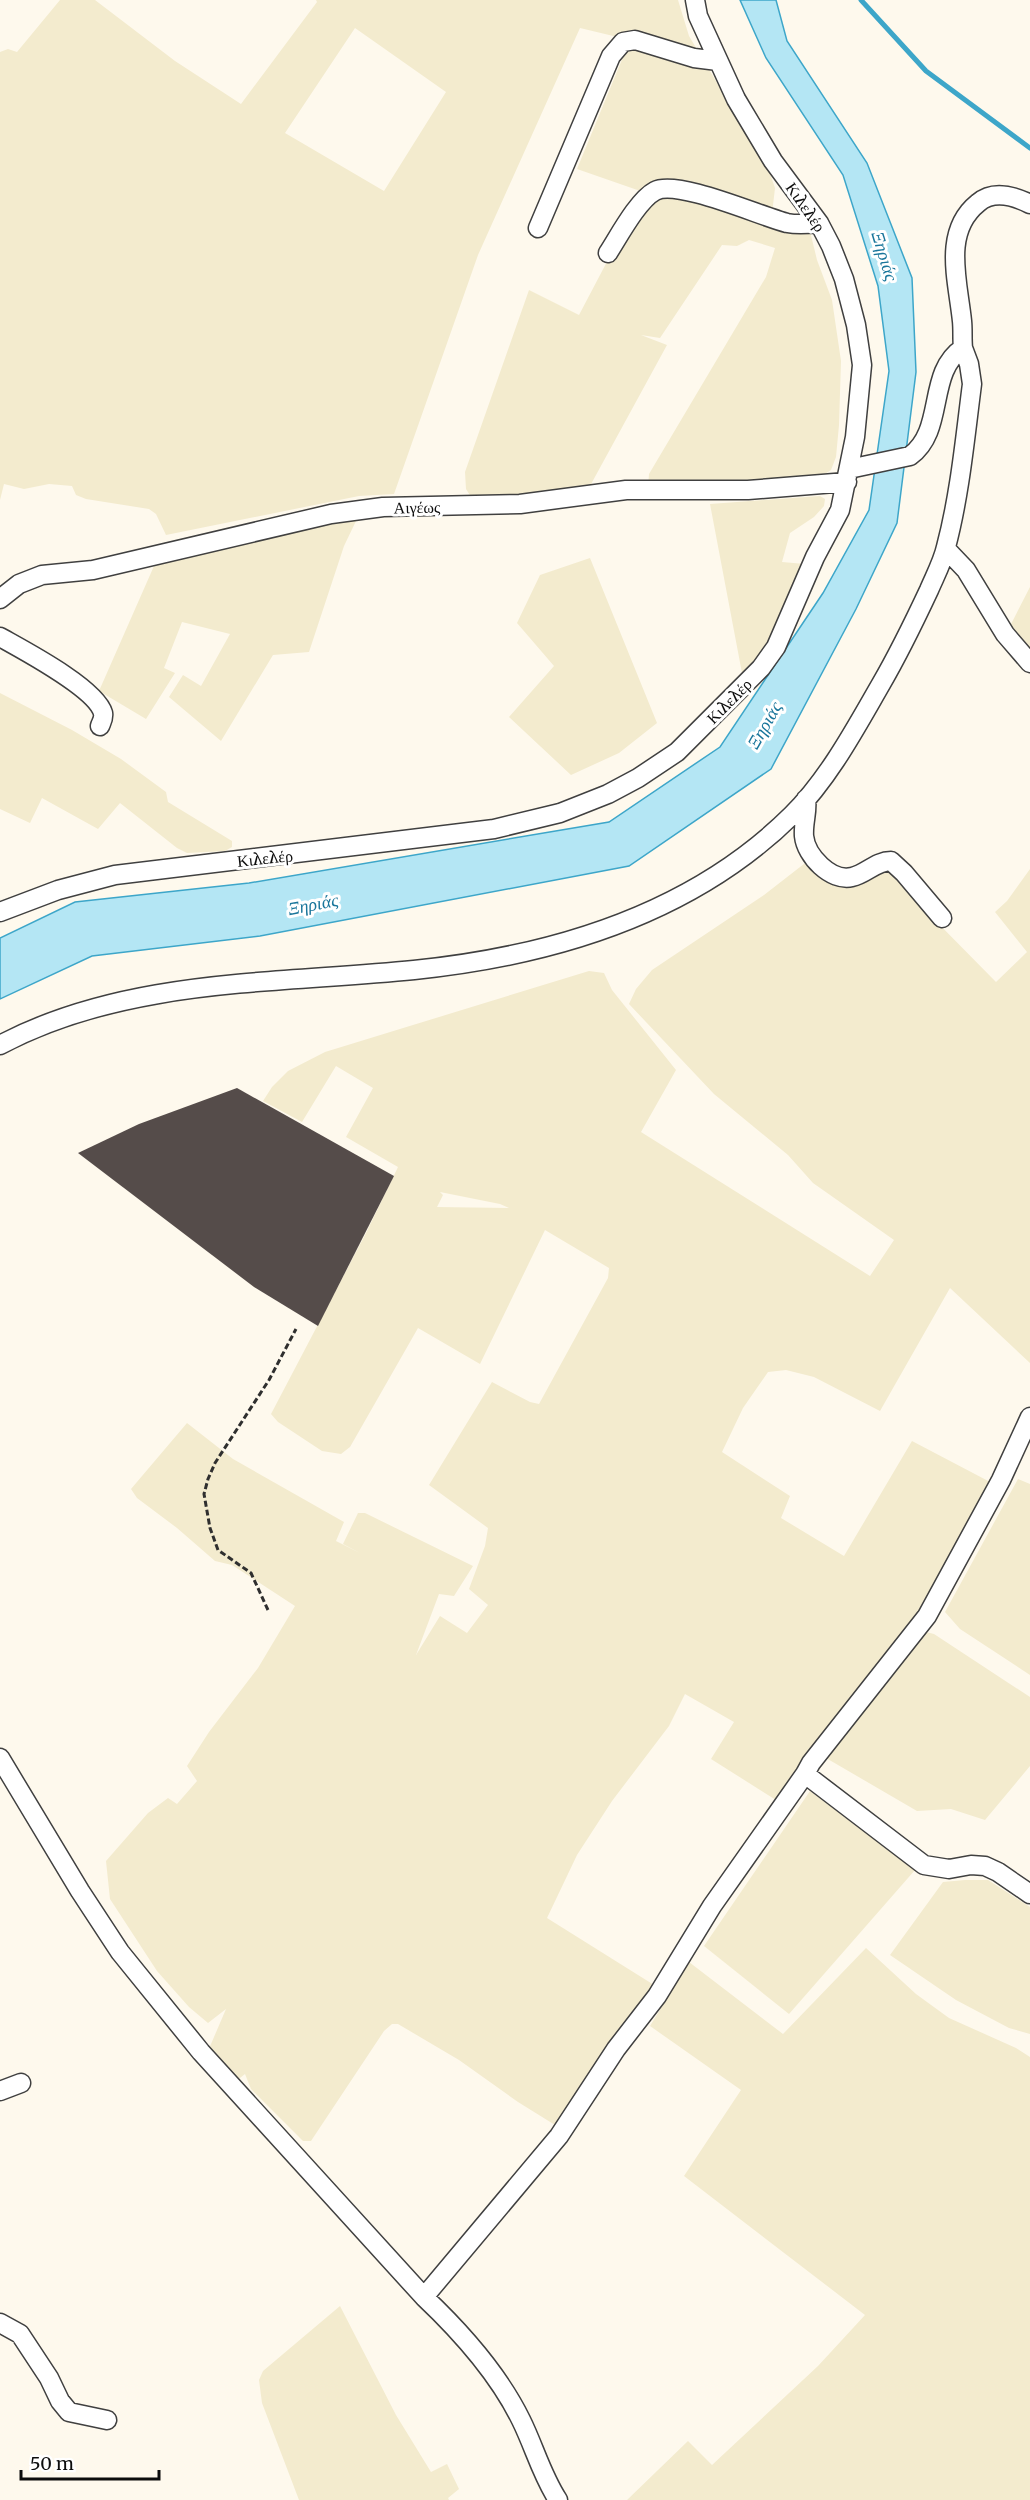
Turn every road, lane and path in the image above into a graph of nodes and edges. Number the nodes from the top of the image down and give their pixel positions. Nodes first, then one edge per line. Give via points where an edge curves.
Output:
1 (695, 0) edge
2 (718, 61) junction
3 (1030, 204) edge
4 (819, 223) junction
5 (538, 228) dead end
6 (608, 253) dead end
7 (963, 348) junction
8 (848, 475) junction
9 (950, 553) junction
10 (0, 599) edge
11 (0, 637) edge
12 (1030, 663) edge
13 (100, 726) dead end
14 (806, 799) junction
15 (0, 912) edge
16 (942, 918) dead end
17 (0, 1045) edge
18 (296, 1329) dead end
19 (1030, 1417) edge
20 (1023, 1451) edge
21 (268, 1610) dead end
22 (0, 1758) edge
23 (805, 1774) junction
24 (1030, 1894) edge
25 (21, 2083) dead end
26 (0, 2091) edge
27 (424, 2296) junction
28 (0, 2323) edge
29 (107, 2420) dead end
30 (558, 2500) edge

1 - 2 street, Κιλελέρ
2 - 4 street, Κιλελέρ via 773,161
2 - 5 street via 635,40 623,42 611,56
3 - 7 street via 1007,196 988,197 970,210 959,226 954,272
4 - 6 street via 788,223 669,187 655,191 643,201
4 - 8 street, Κιλελέρ via 844,279 862,365
7 - 8 street, Αιγέως via 946,366 930,427 916,452
7 - 9 street via 972,384
8 - 10 street, Αιγέως via 748,490 626,490 520,504 361,509 93,570 42,575 19,584
8 - 15 street, Κιλελέρ via 840,510 815,557 777,648 677,752 608,794 543,819 494,829 98,879
9 - 12 street via 976,583 1005,634
9 - 14 street via 903,647 855,730
11 - 13 street via 76,682 98,702 104,718
14 - 16 street via 804,839 818,862 846,878 891,861
14 - 17 street via 746,856 694,890 616,925 556,945 416,970 151,995 50,1023
18 - 21 path via 269,1380 215,1464 204,1494 218,1550 251,1573
19 - 20 street
20 - 23 street via 931,1611
22 - 27 street via 120,1952 201,2052
23 - 24 street via 924,1865 949,1869 985,1866
23 - 27 street via 559,2136
25 - 26 street
27 - 30 street via 462,2336 504,2390
28 - 29 street via 20,2334 69,2412

